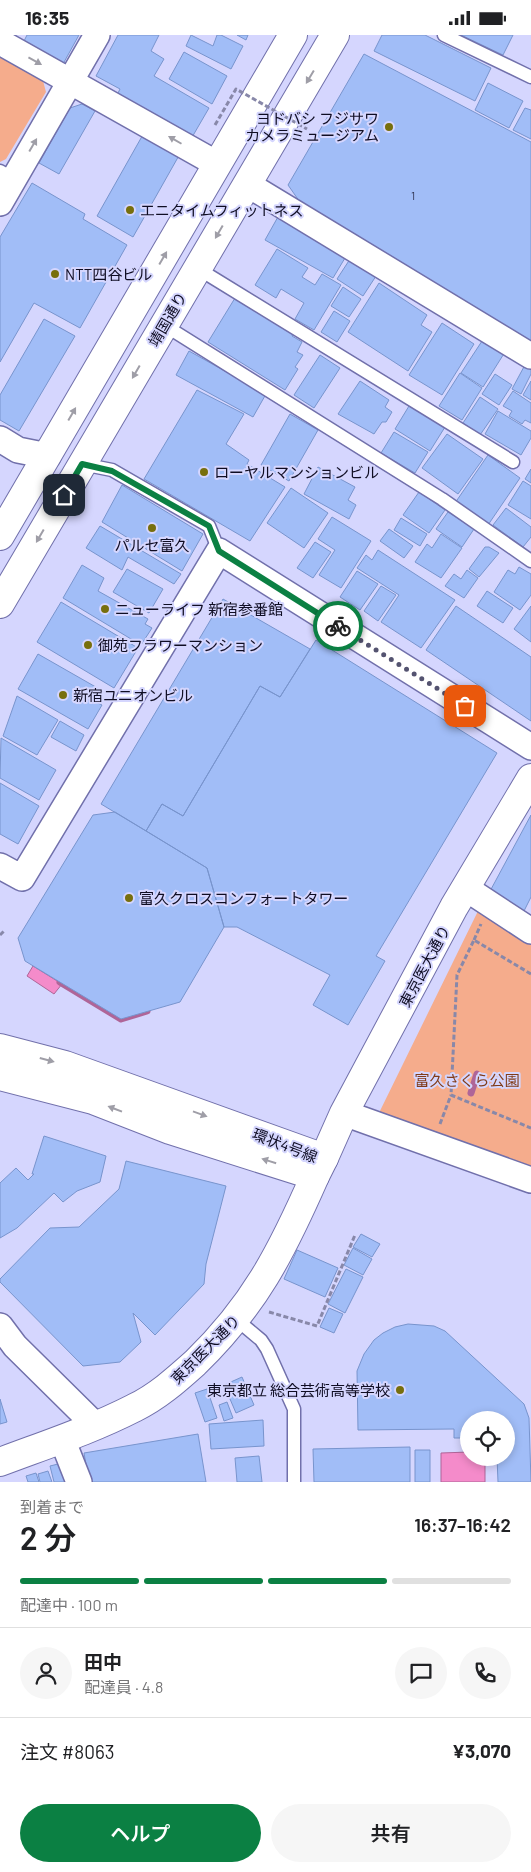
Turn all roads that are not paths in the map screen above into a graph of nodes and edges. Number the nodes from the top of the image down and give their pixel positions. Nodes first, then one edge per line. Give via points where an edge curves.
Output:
1 (97, 35) edge
2 (293, 35) edge
3 (335, 35) edge
4 (444, 35) edge
5 (0, 42) edge
6 (531, 77) edge
7 (70, 81) junction
8 (217, 164) junction
9 (7, 175) edge
10 (247, 184) junction
11 (0, 203) edge
12 (197, 269) junction
13 (164, 325) junction
14 (531, 356) edge
15 (0, 439) edge
16 (48, 456) junction
17 (513, 462) dead end
18 (82, 464) junction
19 (0, 536) edge
20 (219, 551) junction
21 (531, 561) edge
22 (0, 603) edge
23 (531, 747) edge
24 (531, 778) edge
25 (0, 866) edge
26 (467, 889) junction
27 (531, 931) edge
28 (0, 1048) edge
29 (0, 1076) edge
30 (344, 1113) junction
31 (320, 1167) junction
32 (531, 1180) edge
33 (242, 1313) junction
34 (0, 1326) edge
35 (94, 1425) junction
36 (62, 1439) junction
37 (0, 1462) edge
38 (79, 1482) edge
39 (294, 1482) edge

1 - 7 street
2 - 8 main road
3 -> 10 main road, 靖国通り
4 - 6 lane
5 -> 7 street
8 -> 7 street
9 -> 7 street
16 -> 8 main road
9 - 11 street
10 -> 12 main road, 靖国通り
10 - 14 street
12 - 13 main road, 靖国通り
12 - 17 lane
13 -> 18 main road, 靖国通り
13 - 21 lane via 442,499
15 - 16 street via 18,450
16 - 18 main road
16 - 19 main road
18 - 20 lane via 112,471 209,526
18 -> 22 main road, 靖国通り
20 - 23 street
20 - 25 street via 22,878
24 - 26 main road, 東京医大通り
26 - 27 street
26 - 30 main road, 東京医大通り via 454,907
28 -> 31 main road, 環状4号線 via 65,1065
31 -> 29 main road, 環状4号線 via 170,1130 93,1100
30 - 31 main road, 東京医大通り
30 - 32 street
31 - 33 main road, 東京医大通り via 290,1233
33 - 35 main road, 東京医大通り via 172,1384 135,1407
33 - 39 lane via 267,1349 294,1409
34 - 35 street via 15,1346
35 - 36 main road, 東京医大通り
36 - 37 main road, 東京医大通り
36 - 38 street

